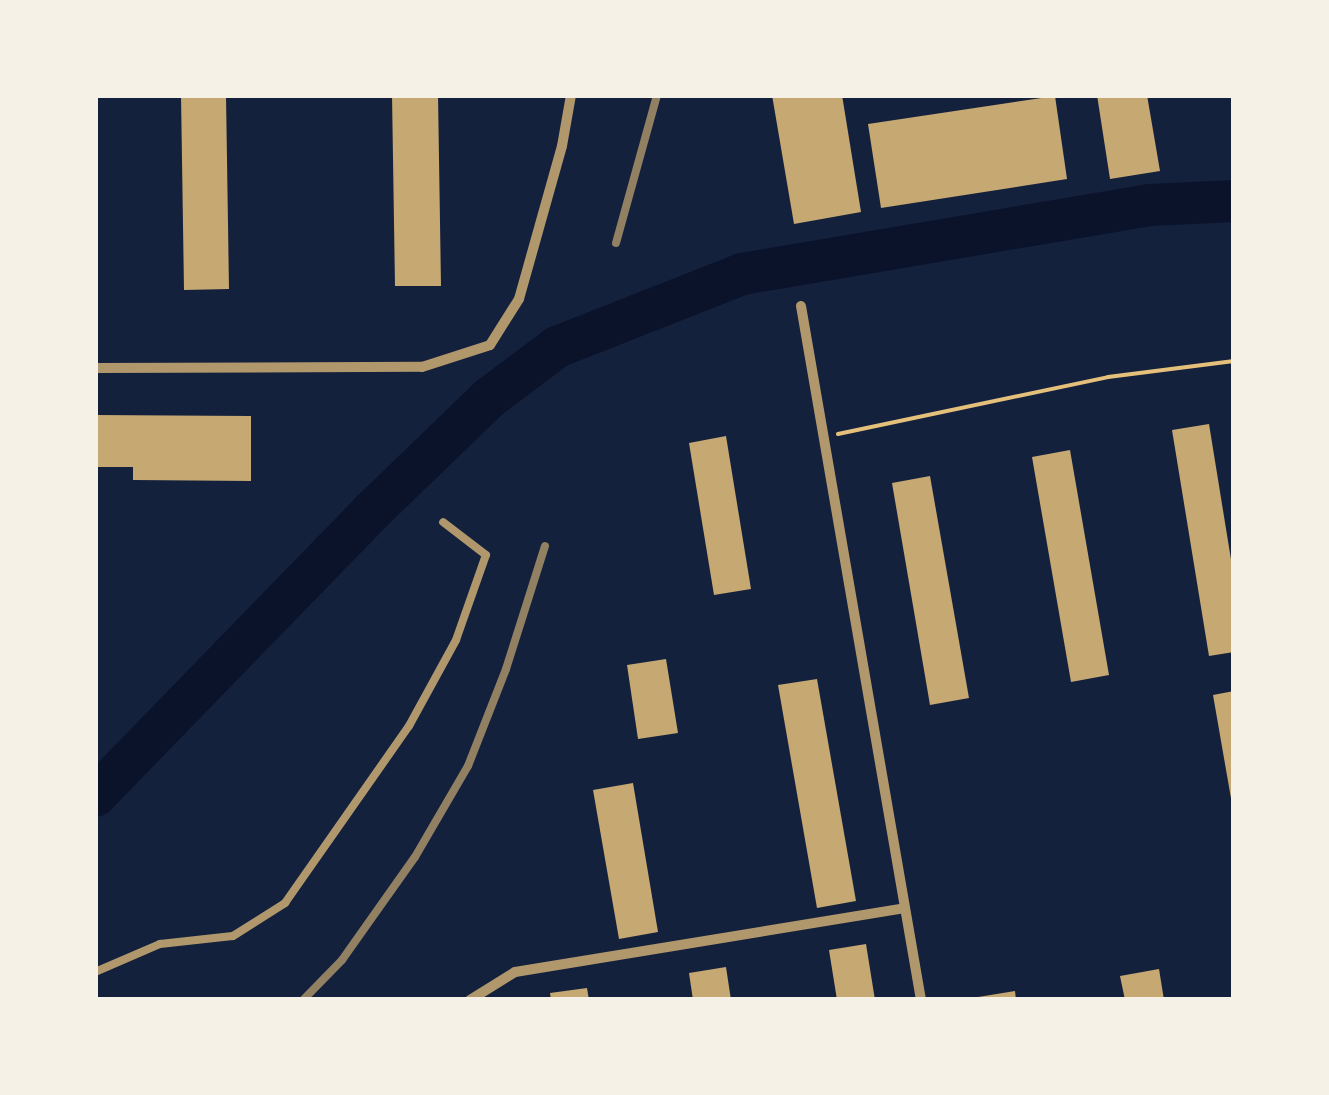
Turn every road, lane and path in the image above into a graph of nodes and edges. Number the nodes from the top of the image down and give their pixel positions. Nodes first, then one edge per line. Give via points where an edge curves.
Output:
1 (571, 95) edge
2 (801, 306) dead end
3 (1234, 361) edge
4 (95, 368) edge
5 (824, 436) junction
6 (443, 522) dead end
7 (905, 908) junction
8 (95, 972) edge
9 (470, 1000) edge
10 (920, 1000) edge

1 - 4 street via 519,299 490,346 422,367
2 - 5 street
3 - 5 path via 1108,378
5 - 7 street
6 - 8 lane via 486,555 456,640 409,726 285,902 233,936 160,944
7 - 9 street via 515,972
7 - 10 street

